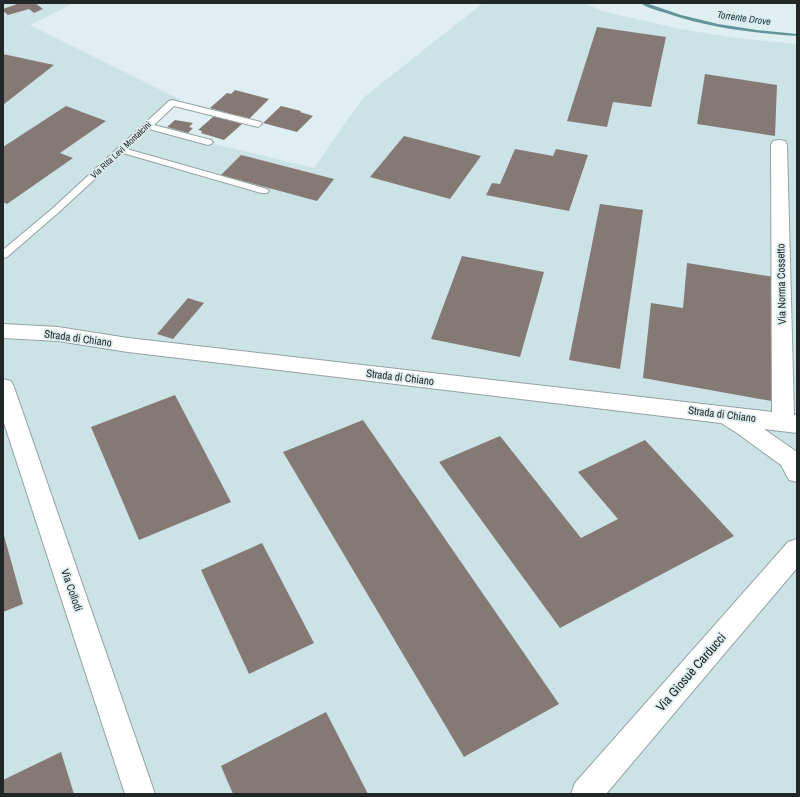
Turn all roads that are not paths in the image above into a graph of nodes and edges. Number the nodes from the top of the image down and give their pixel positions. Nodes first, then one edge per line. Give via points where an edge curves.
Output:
1 (258, 124) dead end
2 (148, 126) junction
3 (208, 142) dead end
4 (779, 145) dead end
5 (121, 150) junction
6 (264, 191) dead end
7 (3, 255) edge
8 (3, 331) edge
9 (3, 387) edge
10 (722, 414) junction
11 (790, 423) edge
12 (797, 473) edge
13 (797, 550) edge
14 (140, 794) edge
15 (586, 794) edge

1 - 2 lane, Via Rita Levi Montalcini via 172,103
2 - 3 lane
2 - 5 lane, Via Rita Levi Montalcini
4 - 11 street, Via Norma Cossetto
5 - 6 lane
5 - 7 lane, Via Rita Levi Montalcini
8 - 10 street, Strada di Chiano via 58,334 128,345
9 - 14 street, Via Collodi
10 - 11 street, Strada di Chiano
10 - 12 street via 745,427 789,459
13 - 15 street, Via Giosuè Carducci

